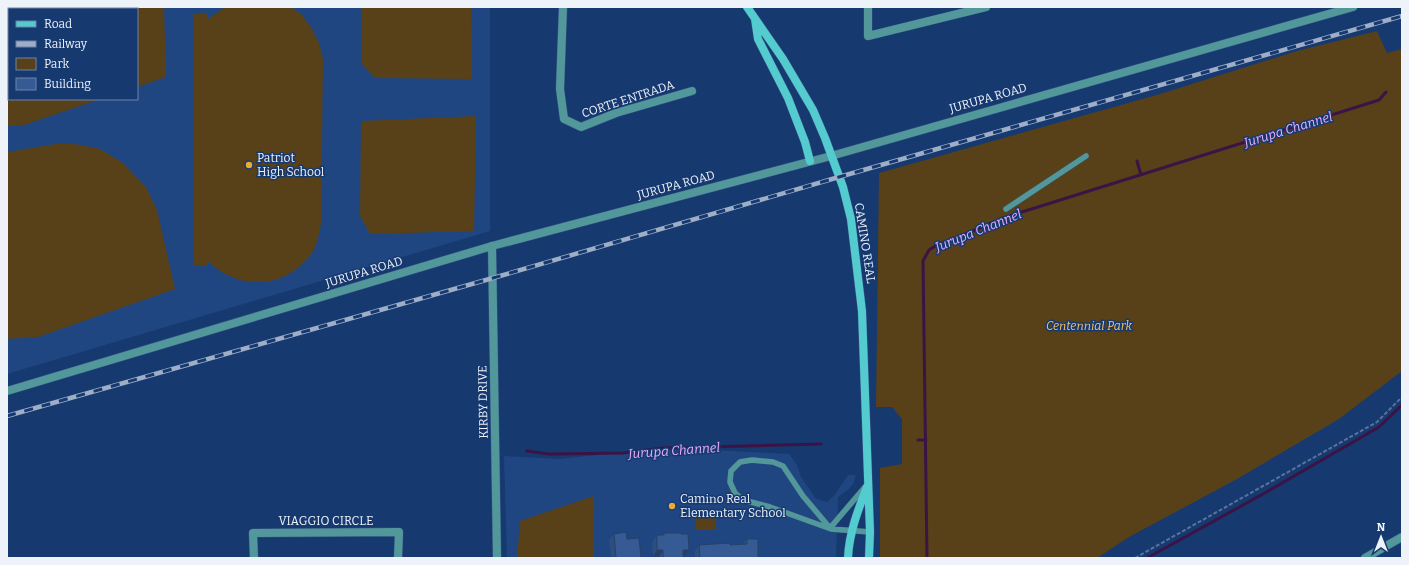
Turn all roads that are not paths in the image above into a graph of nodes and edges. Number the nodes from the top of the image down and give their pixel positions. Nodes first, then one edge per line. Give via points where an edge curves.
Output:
1 (563, 7) edge
2 (747, 7) edge
3 (868, 7) edge
4 (986, 7) edge
5 (1353, 7) edge
6 (754, 17) junction
7 (692, 91) dead end
8 (831, 156) junction
9 (1086, 156) dead end
10 (810, 161) junction
11 (1006, 209) dead end
12 (492, 246) junction
13 (7, 392) edge
14 (868, 484) junction
15 (830, 528) junction
16 (852, 530) junction
17 (870, 532) junction
18 (1402, 537) edge
19 (254, 558) edge
20 (398, 558) edge
21 (497, 558) edge
22 (848, 558) edge
23 (869, 558) edge
24 (1365, 558) edge

1 - 7 street, CORTE ENTRADA via 560,89 564,119 581,127 616,112
2 - 6 main road, CAMINO REAL
3 - 4 street via 868,36
5 - 8 street, JURUPA ROAD
6 - 8 main road, CAMINO REAL via 799,84 813,110
6 - 10 main road via 758,39 788,98
8 - 10 street, JURUPA ROAD
8 - 14 main road, CAMINO REAL via 851,218 855,243 862,311
9 - 11 lane
10 - 12 street, JURUPA ROAD
12 - 13 street, JURUPA ROAD
12 - 21 street, KIRBY DRIVE
14 - 15 lane
14 - 16 main road, CAMINO REAL
14 - 17 main road, CAMINO REAL
15 - 15 lane via 803,496 783,466 752,460 740,462 731,471 730,482 735,493 743,500
15 - 16 lane
16 - 17 lane
16 - 22 main road, CAMINO REAL
17 - 23 main road, CAMINO REAL
18 - 24 street
19 - 20 street, VIAGGIO CIRCLE via 253,533 399,532

